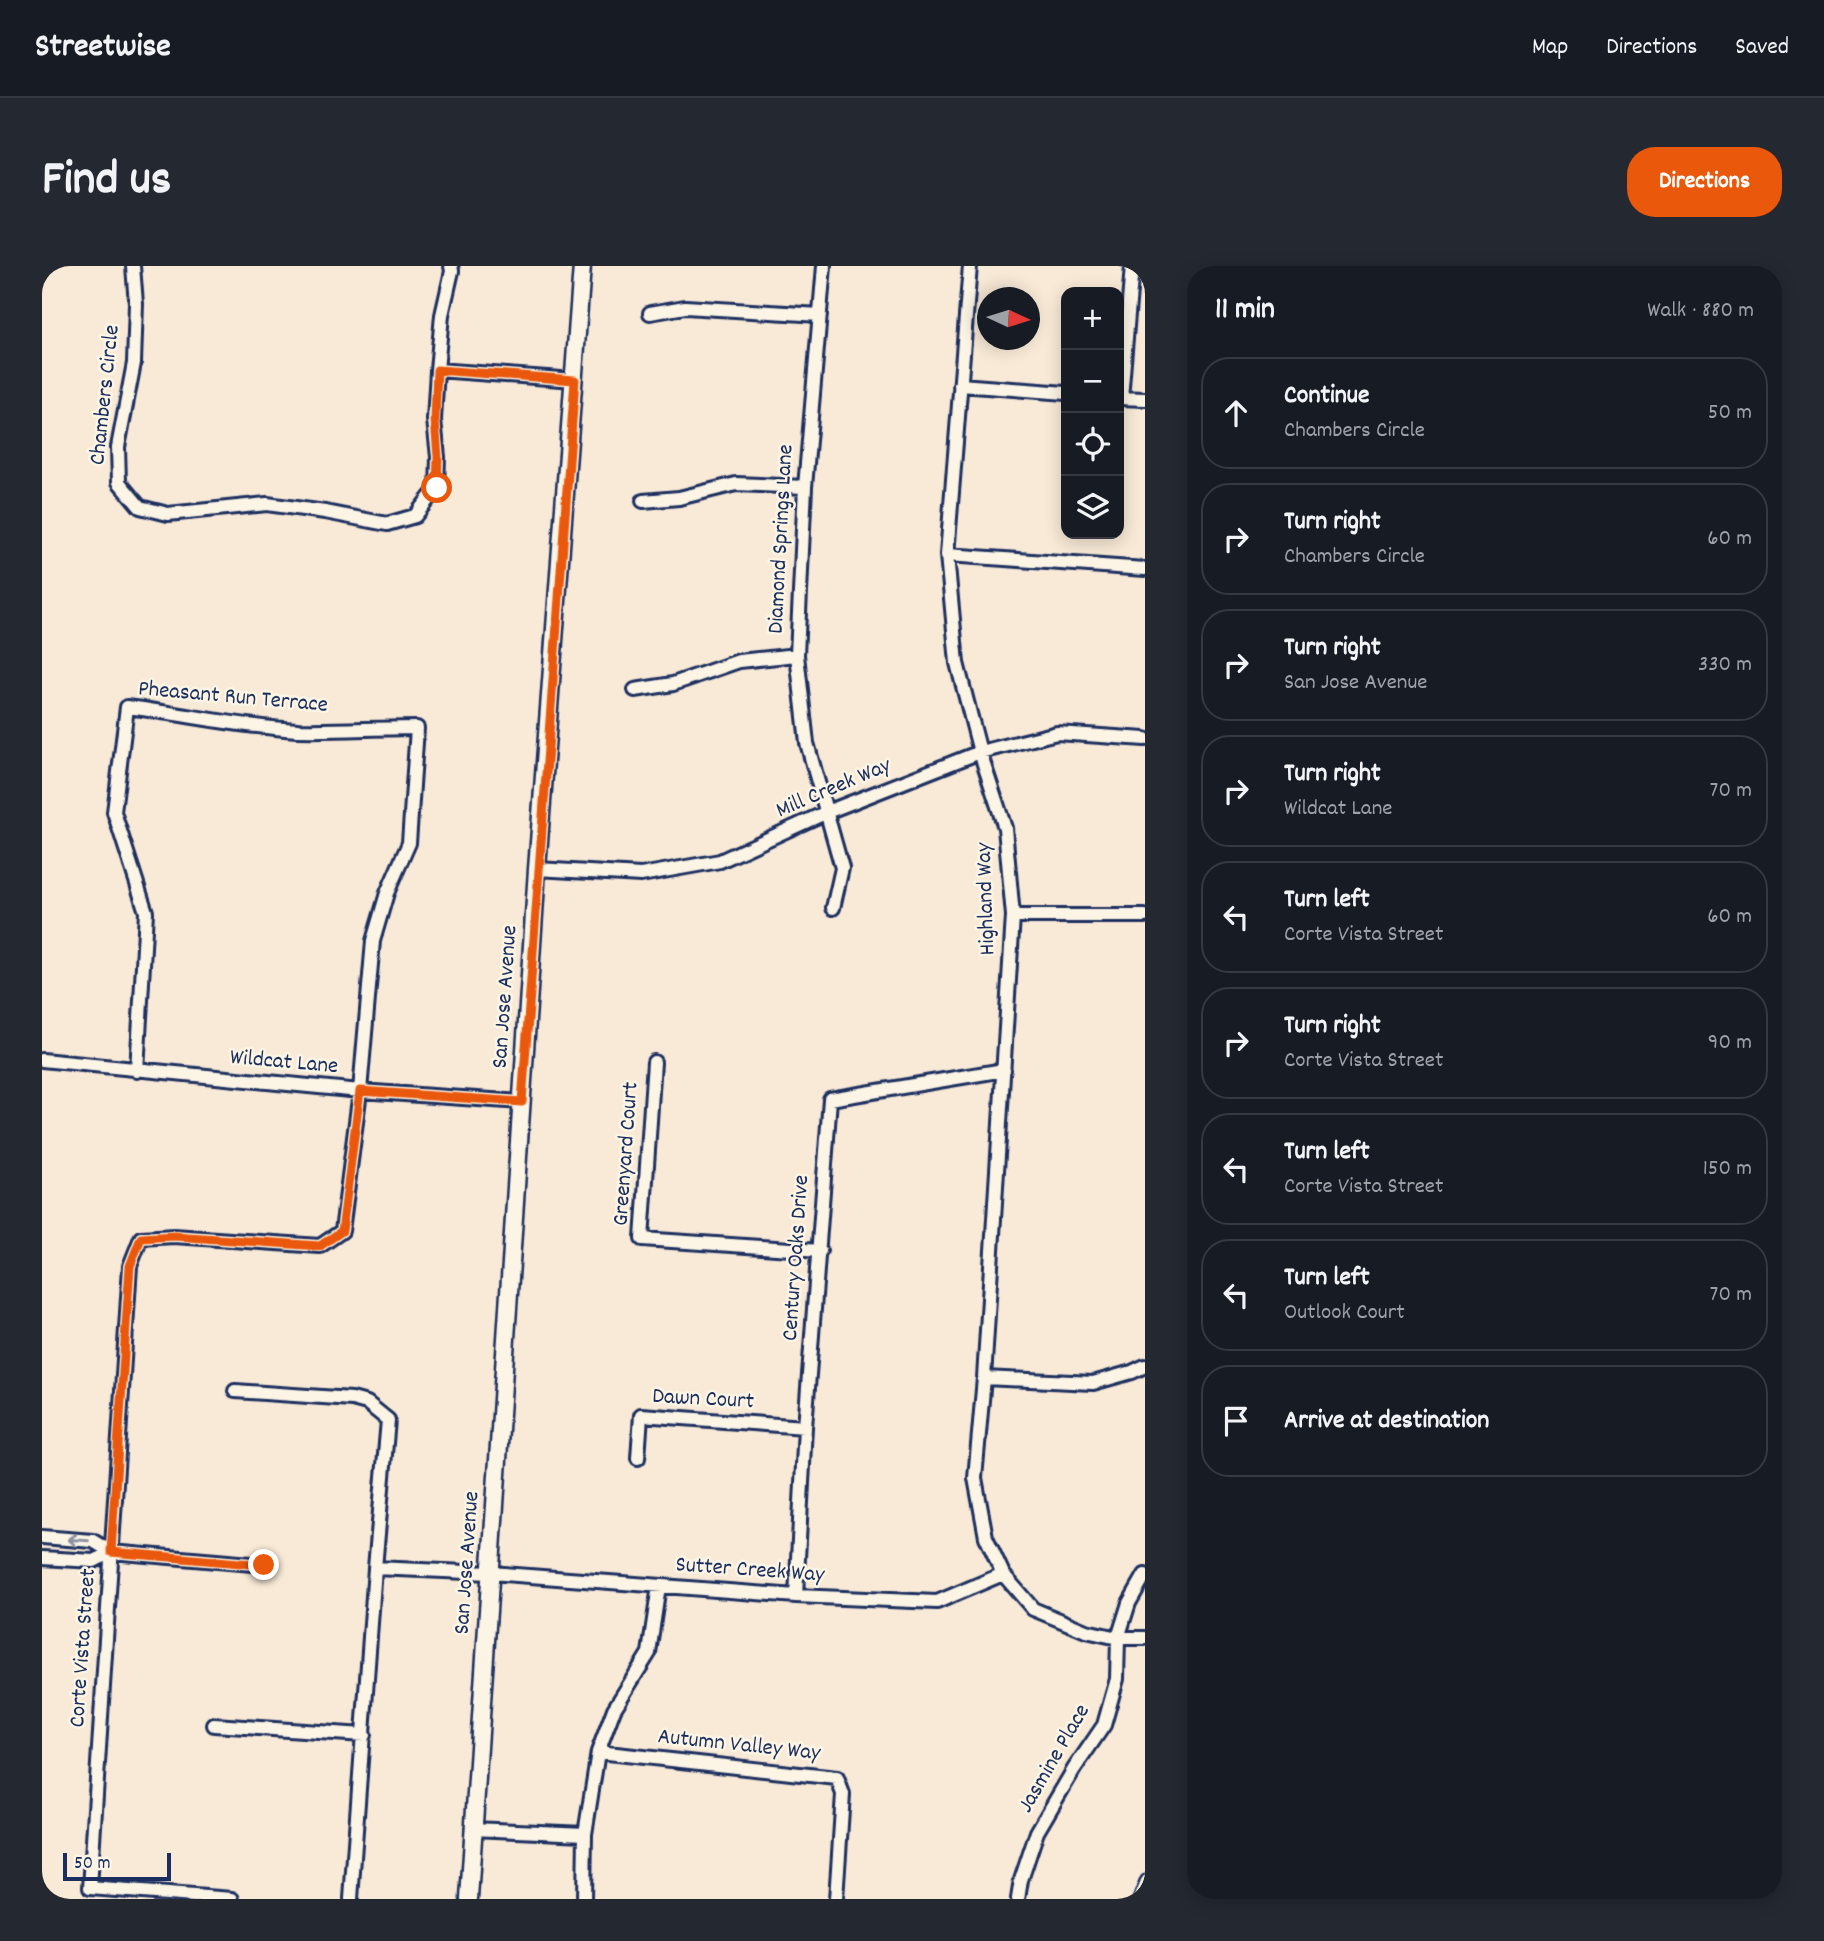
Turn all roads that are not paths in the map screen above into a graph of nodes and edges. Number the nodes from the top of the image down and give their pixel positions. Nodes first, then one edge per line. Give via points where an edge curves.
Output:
1 (133, 266) edge
2 (451, 266) edge
3 (582, 266) edge
4 (824, 266) edge
5 (970, 266) edge
6 (1132, 266) edge
7 (650, 313) dead end
8 (820, 315) junction
9 (1124, 354) edge
10 (437, 370) junction
11 (575, 380) junction
12 (960, 385) junction
13 (1061, 393) edge
14 (1124, 398) edge
15 (1145, 400) edge
16 (805, 487) junction
17 (643, 501) dead end
18 (947, 555) junction
19 (1145, 569) edge
20 (797, 655) junction
21 (635, 690) dead end
22 (1145, 739) edge
23 (980, 752) junction
24 (827, 812) junction
25 (537, 869) junction
26 (833, 908) dead end
27 (1013, 916) junction
28 (1145, 916) edge
29 (42, 1060) edge
30 (654, 1062) dead end
31 (1004, 1070) junction
32 (137, 1071) junction
33 (360, 1091) junction
34 (522, 1102) junction
35 (820, 1251) junction
36 (1145, 1366) edge
37 (984, 1378) junction
38 (235, 1391) dead end
39 (804, 1427) junction
40 (638, 1458) dead end
41 (42, 1537) edge
42 (111, 1552) junction
43 (42, 1558) edge
44 (264, 1565) dead end
45 (374, 1568) junction
46 (490, 1573) junction
47 (1003, 1574) junction
48 (1145, 1574) edge
49 (659, 1587) junction
50 (796, 1596) junction
51 (1118, 1638) junction
52 (1145, 1638) edge
53 (214, 1725) dead end
54 (364, 1735) junction
55 (598, 1752) junction
56 (472, 1829) junction
57 (585, 1834) junction
58 (1145, 1879) edge
59 (1143, 1893) edge
60 (232, 1899) edge
61 (351, 1899) edge
62 (469, 1899) edge
63 (584, 1899) edge
64 (836, 1899) edge
65 (1017, 1899) edge
66 (1138, 1899) edge

1 - 10 street, Chambers Circle via 134,363 118,447 119,482 140,507 167,514 267,504 387,524 415,516 437,488
2 - 10 street, Chambers Circle
3 - 11 street, San Jose Avenue
4 - 8 street, Diamond Springs Lane
5 - 12 street, Highland Way
6 - 9 street
7 - 8 street via 685,307
8 - 16 street, Diamond Springs Lane
10 - 11 street
11 - 25 street, San Jose Avenue
12 - 13 street
12 - 18 street, Highland Way
14 - 15 street
16 - 17 street via 736,484 680,498
16 - 20 street, Diamond Springs Lane
18 - 19 street
18 - 23 street, Highland Way via 957,663
20 - 21 street via 739,661 673,684
20 - 24 street, Diamond Springs Lane via 807,743
22 - 23 street, Mill Creek Way via 1057,733
23 - 24 street, Mill Creek Way
23 - 27 street, Highland Way via 1005,828
24 - 25 street, Mill Creek Way via 720,861 641,875
24 - 26 street, Diamond Springs Lane via 842,868
25 - 34 street, San Jose Avenue
27 - 28 street
27 - 31 street, Highland Way
29 - 32 street, Wildcat Lane
30 - 35 street, Greenyard Court via 642,1239
31 - 35 street, Century Oaks Drive via 830,1099
31 - 37 street, Highland Way
32 - 33 street, Wildcat Lane
32 - 33 street, Pheasant Run Terrace via 146,912 114,813 127,707 299,730 417,728 409,843 387,892 373,941
33 - 34 street, Wildcat Lane
33 - 42 street, Corte Vista Street via 342,1231 320,1246 141,1238 130,1266
34 - 46 street, San Jose Avenue
35 - 39 street, Century Oaks Drive
36 - 37 street via 1093,1383
37 - 47 street, Highland Way via 975,1478 986,1537
38 - 45 street via 352,1399 388,1420
39 - 40 street, Dawn Court via 641,1415
39 - 50 street, Century Oaks Drive
42 -> 41 street via 93,1541
42 - 43 street via 94,1561
42 - 44 street
42 - 60 street, Corte Vista Street via 90,1888
45 - 46 street, Sutter Creek Way
45 - 54 street
46 - 49 street, Sutter Creek Way
46 - 56 street, San Jose Avenue
47 - 50 street, Sutter Creek Way via 937,1602
47 - 51 street, Highland Way via 1033,1609 1086,1631
48 - 51 street, Jasmine Place
49 - 50 street, Sutter Creek Way
49 - 55 street via 649,1653 614,1709
51 - 52 street, Highland Way
51 - 65 street, Jasmine Place via 1117,1679 1104,1725 1037,1832
53 - 54 street
54 - 61 street
55 - 57 street
55 - 64 street, Autumn Valley Way via 836,1778 843,1794
56 - 57 street
56 - 62 street, San Jose Avenue
57 - 63 street
58 - 59 lane
59 - 66 lane

